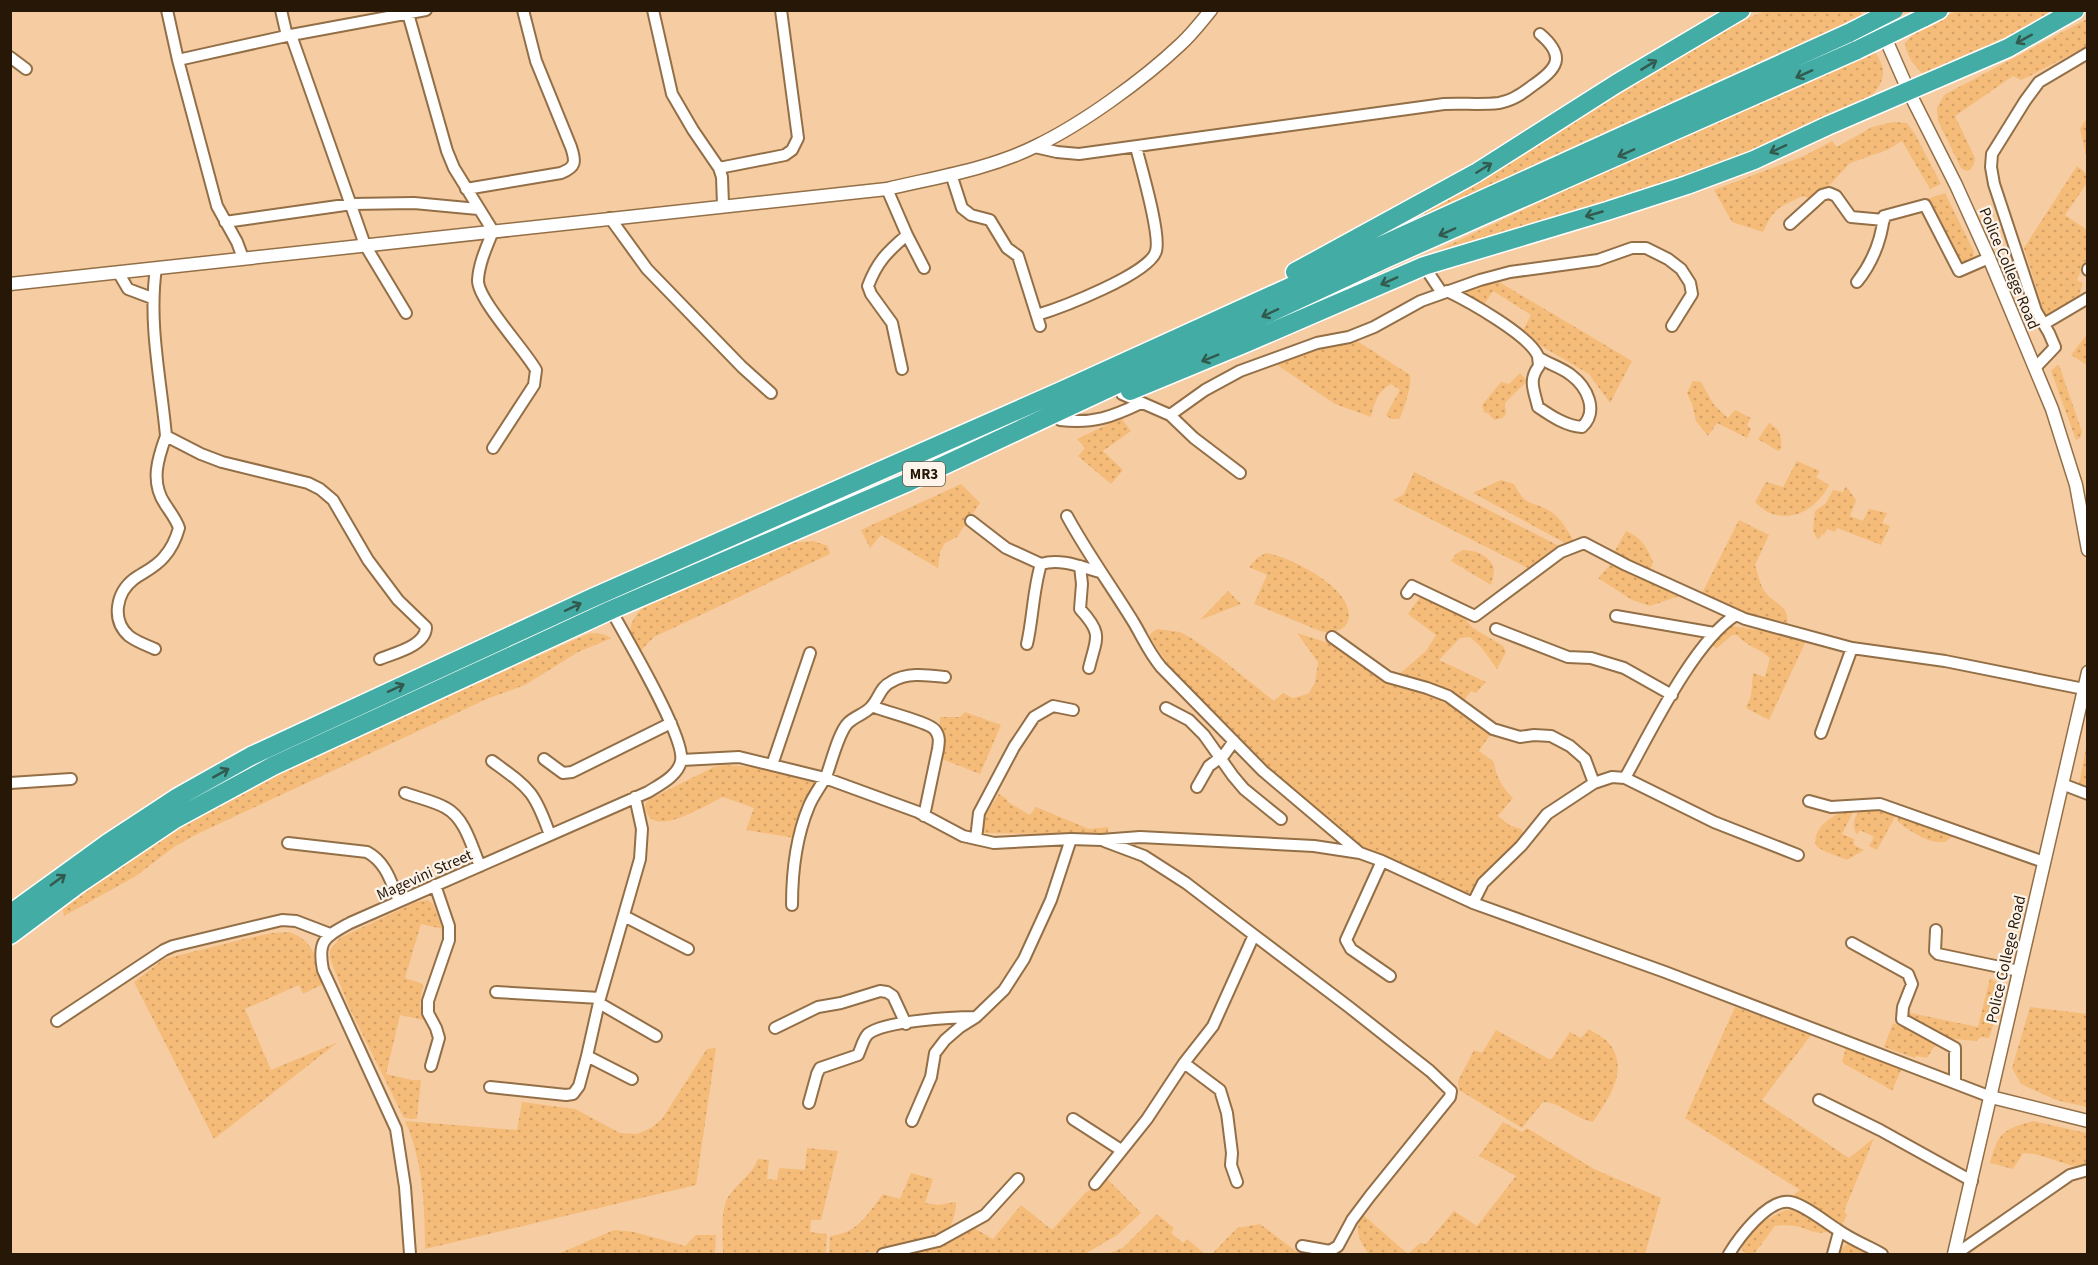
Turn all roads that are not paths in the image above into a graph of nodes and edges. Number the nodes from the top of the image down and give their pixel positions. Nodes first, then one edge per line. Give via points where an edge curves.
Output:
1 (167, 10) edge
2 (281, 10) edge
3 (426, 10) edge
4 (523, 10) edge
5 (653, 10) edge
6 (781, 10) edge
7 (1211, 10) edge
8 (1741, 10) edge
9 (1873, 10) edge
10 (1894, 10) edge
11 (2075, 10) edge
12 (408, 12) edge
13 (1931, 14) edge
14 (1540, 34) dead end
15 (289, 36) junction
16 (2088, 53) edge
17 (10, 57) edge
18 (178, 60) junction
19 (26, 69) dead end
20 (1909, 92) junction
21 (1035, 147) junction
22 (1136, 147) junction
23 (719, 168) junction
24 (951, 174) junction
25 (466, 189) junction
26 (887, 189) junction
27 (352, 204) junction
28 (723, 205) junction
29 (478, 209) junction
30 (610, 218) junction
31 (1884, 220) junction
32 (225, 222) junction
33 (1790, 224) dead end
34 (493, 231) junction
35 (908, 235) junction
36 (365, 245) junction
37 (243, 258) junction
38 (1989, 258) junction
39 (1424, 266) junction
40 (156, 268) junction
41 (924, 268) dead end
42 (118, 272) junction
43 (1857, 282) dead end
44 (10, 284) edge
45 (1444, 292) junction
46 (152, 298) junction
47 (2088, 298) edge
48 (406, 313) dead end
49 (2044, 324) junction
50 (1672, 326) dead end
51 (1538, 357) junction
52 (2035, 368) junction
53 (902, 369) dead end
54 (1061, 391) junction
55 (771, 393) dead end
56 (1122, 394) junction
57 (1141, 403) junction
58 (1170, 415) junction
59 (1060, 420) junction
60 (166, 436) junction
61 (493, 448) dead end
62 (1240, 473) dead end
63 (906, 483) junction
64 (1067, 516) dead end
65 (971, 521) dead end
66 (2087, 536) edge
67 (2088, 550) edge
68 (1041, 564) junction
69 (1080, 566) junction
70 (1100, 572) junction
71 (1407, 593) dead end
72 (611, 610) junction
73 (1736, 615) junction
74 (1616, 616) dead end
75 (1496, 629) dead end
76 (1714, 633) junction
77 (1332, 637) dead end
78 (1027, 644) dead end
79 (1852, 648) junction
80 (155, 649) dead end
81 (810, 653) dead end
82 (380, 659) dead end
83 (1089, 668) dead end
84 (2088, 672) edge
85 (945, 676) dead end
86 (2084, 689) junction
87 (1672, 695) junction
88 (872, 706) junction
89 (1166, 708) dead end
90 (1073, 710) dead end
91 (671, 723) junction
92 (1821, 733) dead end
93 (1233, 741) junction
94 (1220, 757) junction
95 (544, 759) dead end
96 (682, 760) junction
97 (492, 761) dead end
98 (772, 765) junction
99 (825, 778) junction
100 (1625, 778) junction
101 (71, 779) dead end
102 (10, 783) edge
103 (1594, 783) junction
104 (2062, 784) junction
105 (1197, 787) dead end
106 (405, 793) dead end
107 (2088, 794) edge
108 (635, 797) junction
109 (1809, 801) dead end
110 (924, 816) junction
111 (1281, 819) dead end
112 (550, 835) junction
113 (976, 839) junction
114 (1071, 839) junction
115 (1101, 840) junction
116 (288, 843) dead end
117 (1360, 853) junction
118 (1798, 855) dead end
119 (1382, 861) junction
120 (2044, 862) junction
121 (480, 866) junction
122 (435, 885) junction
123 (399, 901) junction
124 (1473, 903) junction
125 (792, 905) dead end
126 (10, 914) edge
127 (624, 916) junction
128 (1936, 930) dead end
129 (330, 934) junction
130 (10, 935) edge
131 (1254, 935) junction
132 (1852, 943) dead end
133 (688, 949) dead end
134 (2019, 971) junction
135 (1390, 976) dead end
136 (496, 992) dead end
137 (600, 1000) junction
138 (976, 1017) junction
139 (57, 1021) dead end
140 (906, 1024) junction
141 (775, 1028) dead end
142 (656, 1036) dead end
143 (587, 1056) junction
144 (1184, 1063) junction
145 (431, 1066) dead end
146 (632, 1079) dead end
147 (1955, 1083) junction
148 (490, 1087) dead end
149 (1991, 1097) junction
150 (1819, 1100) dead end
151 (809, 1103) dead end
152 (1073, 1119) dead end
153 (912, 1121) dead end
154 (2088, 1121) edge
155 (1121, 1150) junction
156 (2088, 1170) edge
157 (1018, 1179) dead end
158 (1972, 1181) junction
159 (1237, 1182) dead end
160 (1095, 1184) dead end
161 (1839, 1232) junction
162 (1302, 1246) dead end
163 (410, 1254) edge
164 (883, 1254) edge
165 (1729, 1254) edge
166 (1833, 1254) edge
167 (1882, 1254) edge
168 (1955, 1254) edge

1 - 18 street
2 - 15 street
3 - 12 street
4 - 25 street via 536,61 574,163 570,170 561,173
5 - 23 street via 672,94
6 - 23 street via 798,138 785,155
7 - 21 street via 1182,44 1142,76
54 -> 8 highway via 1297,272 1466,178
9 - 20 street, Police College Road
10 - 54 highway, MR3, bridge
11 -> 20 highway via 2008,48
12 - 15 street
12 - 25 street via 447,151
13 -> 63 highway, MR3, bridge via 1387,258
14 - 22 street via 1554,50 1555,67 1516,98 1500,103 1443,104
15 - 18 street
15 - 27 street
16 - 49 street via 2039,82 1992,154 1994,184 2036,311
17 - 19 street
18 - 32 street via 217,206
20 - 38 street, Police College Road
20 -> 39 highway via 1687,185
21 - 22 street via 1079,154
21 - 24 street
22 - 24 street via 1152,213 1156,252 1149,262 1106,288 1038,321 1018,256 1007,248 990,220 962,208
23 - 28 street
24 - 26 street
25 - 29 street
26 - 28 street
26 - 35 street
27 - 29 street via 414,203
27 - 32 street
27 - 36 street
28 - 30 street
29 - 34 street
30 - 34 street
30 - 55 street via 647,269
31 - 33 street via 1851,217 1829,192
31 - 38 street via 1884,216 1925,205 1959,271
31 - 43 street via 1870,266
32 - 37 street
34 - 36 street
34 - 61 street via 484,255 479,288 537,371 534,385
35 - 41 street
35 - 53 street via 886,253 868,286 891,323
36 - 37 street
36 - 48 street
37 - 40 street
38 - 52 street, Police College Road
39 - 45 street
39 -> 56 highway
40 - 42 street
40 - 46 street
42 - 44 street
42 - 46 street via 128,289
45 - 50 street via 1510,272 1588,262 1632,248 1646,248 1668,259 1690,283 1692,294
45 - 51 street via 1497,320
45 - 58 street via 1349,337 1317,343 1240,371 1204,390
46 - 60 street
47 - 49 street
49 - 52 street via 2055,347
51 - 51 street via 1532,383 1538,407 1582,427 1589,421 1591,410 1582,385 1571,374
52 - 66 street, Police College Road via 2076,485
126 -> 54 highway, MR3 via 138,823 251,756 582,603
56 - 57 street
56 - 59 highway
57 - 58 street
57 - 59 street via 1096,420
58 - 62 street
59 - 63 highway
60 - 80 street via 156,478 158,492 179,528 164,558 124,588 117,610 122,628 129,636
60 - 82 street via 222,462 308,483 328,495 368,560 398,600 426,627 420,640
63 - 72 highway, MR3
64 - 70 street
65 - 68 street via 1006,548
66 - 67 street, Police College Road
68 - 69 street via 1051,561
68 - 78 street
69 - 70 street
69 - 83 street via 1080,609 1096,629 1097,640
70 - 93 street via 1136,625 1149,652
71 - 73 street via 1412,586 1475,616 1561,552 1584,543
72 - 91 street
72 - 130 highway, MR3 via 263,771 175,819
73 - 76 street
73 - 79 street
74 - 76 street
75 - 87 street via 1568,657 1591,658 1624,668
76 - 87 street
77 - 103 street via 1388,677 1448,696 1493,729 1520,737 1551,736 1570,746 1585,759
79 - 86 street via 1945,661
79 - 92 street
81 - 98 street
84 - 86 street, Police College Road
85 - 88 street via 907,676 890,682
86 - 104 street, Police College Road
87 - 100 street
88 - 99 street via 848,723
88 - 110 street via 936,730 938,749
89 - 94 street via 1189,720
90 - 113 street via 1053,706 1034,717 979,813
91 - 95 street via 572,772 563,773
91 - 96 street
93 - 94 street
93 - 117 street
94 - 105 street via 1209,766
94 - 111 street via 1244,789
96 - 98 street via 739,756
96 - 108 street, Magevini Street via 667,780
97 - 112 street via 532,792
98 - 99 street
99 - 110 street
99 - 125 street via 801,826 792,875
100 - 103 street via 1611,777
100 - 118 street via 1714,822
101 - 102 street
103 - 124 street via 1547,814 1483,883
104 - 107 street
104 - 120 street, Police College Road
106 - 121 street via 447,808 464,829
108 - 112 street, Magevini Street
108 - 127 street via 642,829 640,859
109 - 120 street via 1831,807 1880,804
110 - 113 street
112 - 121 street, Magevini Street
113 - 114 street via 994,843
114 - 115 street
114 - 138 street via 1051,900 1024,959 1004,990
115 - 117 street via 1140,837 1314,846
115 - 131 street via 1144,856
116 - 123 street via 367,852 377,857
117 - 119 street
119 - 124 street
119 - 135 street via 1346,940 1351,949
120 - 134 street, Police College Road
121 - 122 street, Magevini Street
122 - 123 street, Magevini Street
122 - 145 street via 449,926 449,940 428,1001 428,1013 439,1038
123 - 129 street, Magevini Street
124 - 147 street
127 - 133 street
127 - 137 street
128 - 134 street via 1938,954
129 - 139 street via 282,920 173,946
129 - 163 street via 323,941 320,954 323,970 396,1129
131 - 144 street via 1213,1026
131 - 162 street via 1451,1091 1418,1139 1352,1220 1338,1246 1330,1251
132 - 147 street via 1911,977 1902,1019 1955,1047
134 - 149 street, Police College Road
136 - 137 street
137 - 142 street
137 - 143 street
138 - 140 street via 935,1018
138 - 153 street via 945,1040 935,1053 931,1077
140 - 141 street via 893,996 879,991 818,1007
140 - 151 street via 872,1032 864,1039 858,1055 820,1068
143 - 146 street
143 - 148 street via 573,1094
144 - 155 street
144 - 159 street via 1220,1090
147 - 149 street
149 - 154 street
149 - 158 street, Police College Road
150 - 158 street
152 - 155 street
155 - 160 street
156 - 168 street via 2070,1175
157 - 164 street via 985,1215 938,1241
158 - 168 street, Police College Road
161 - 165 street via 1791,1202 1783,1202 1749,1226
161 - 166 street
161 - 167 street

